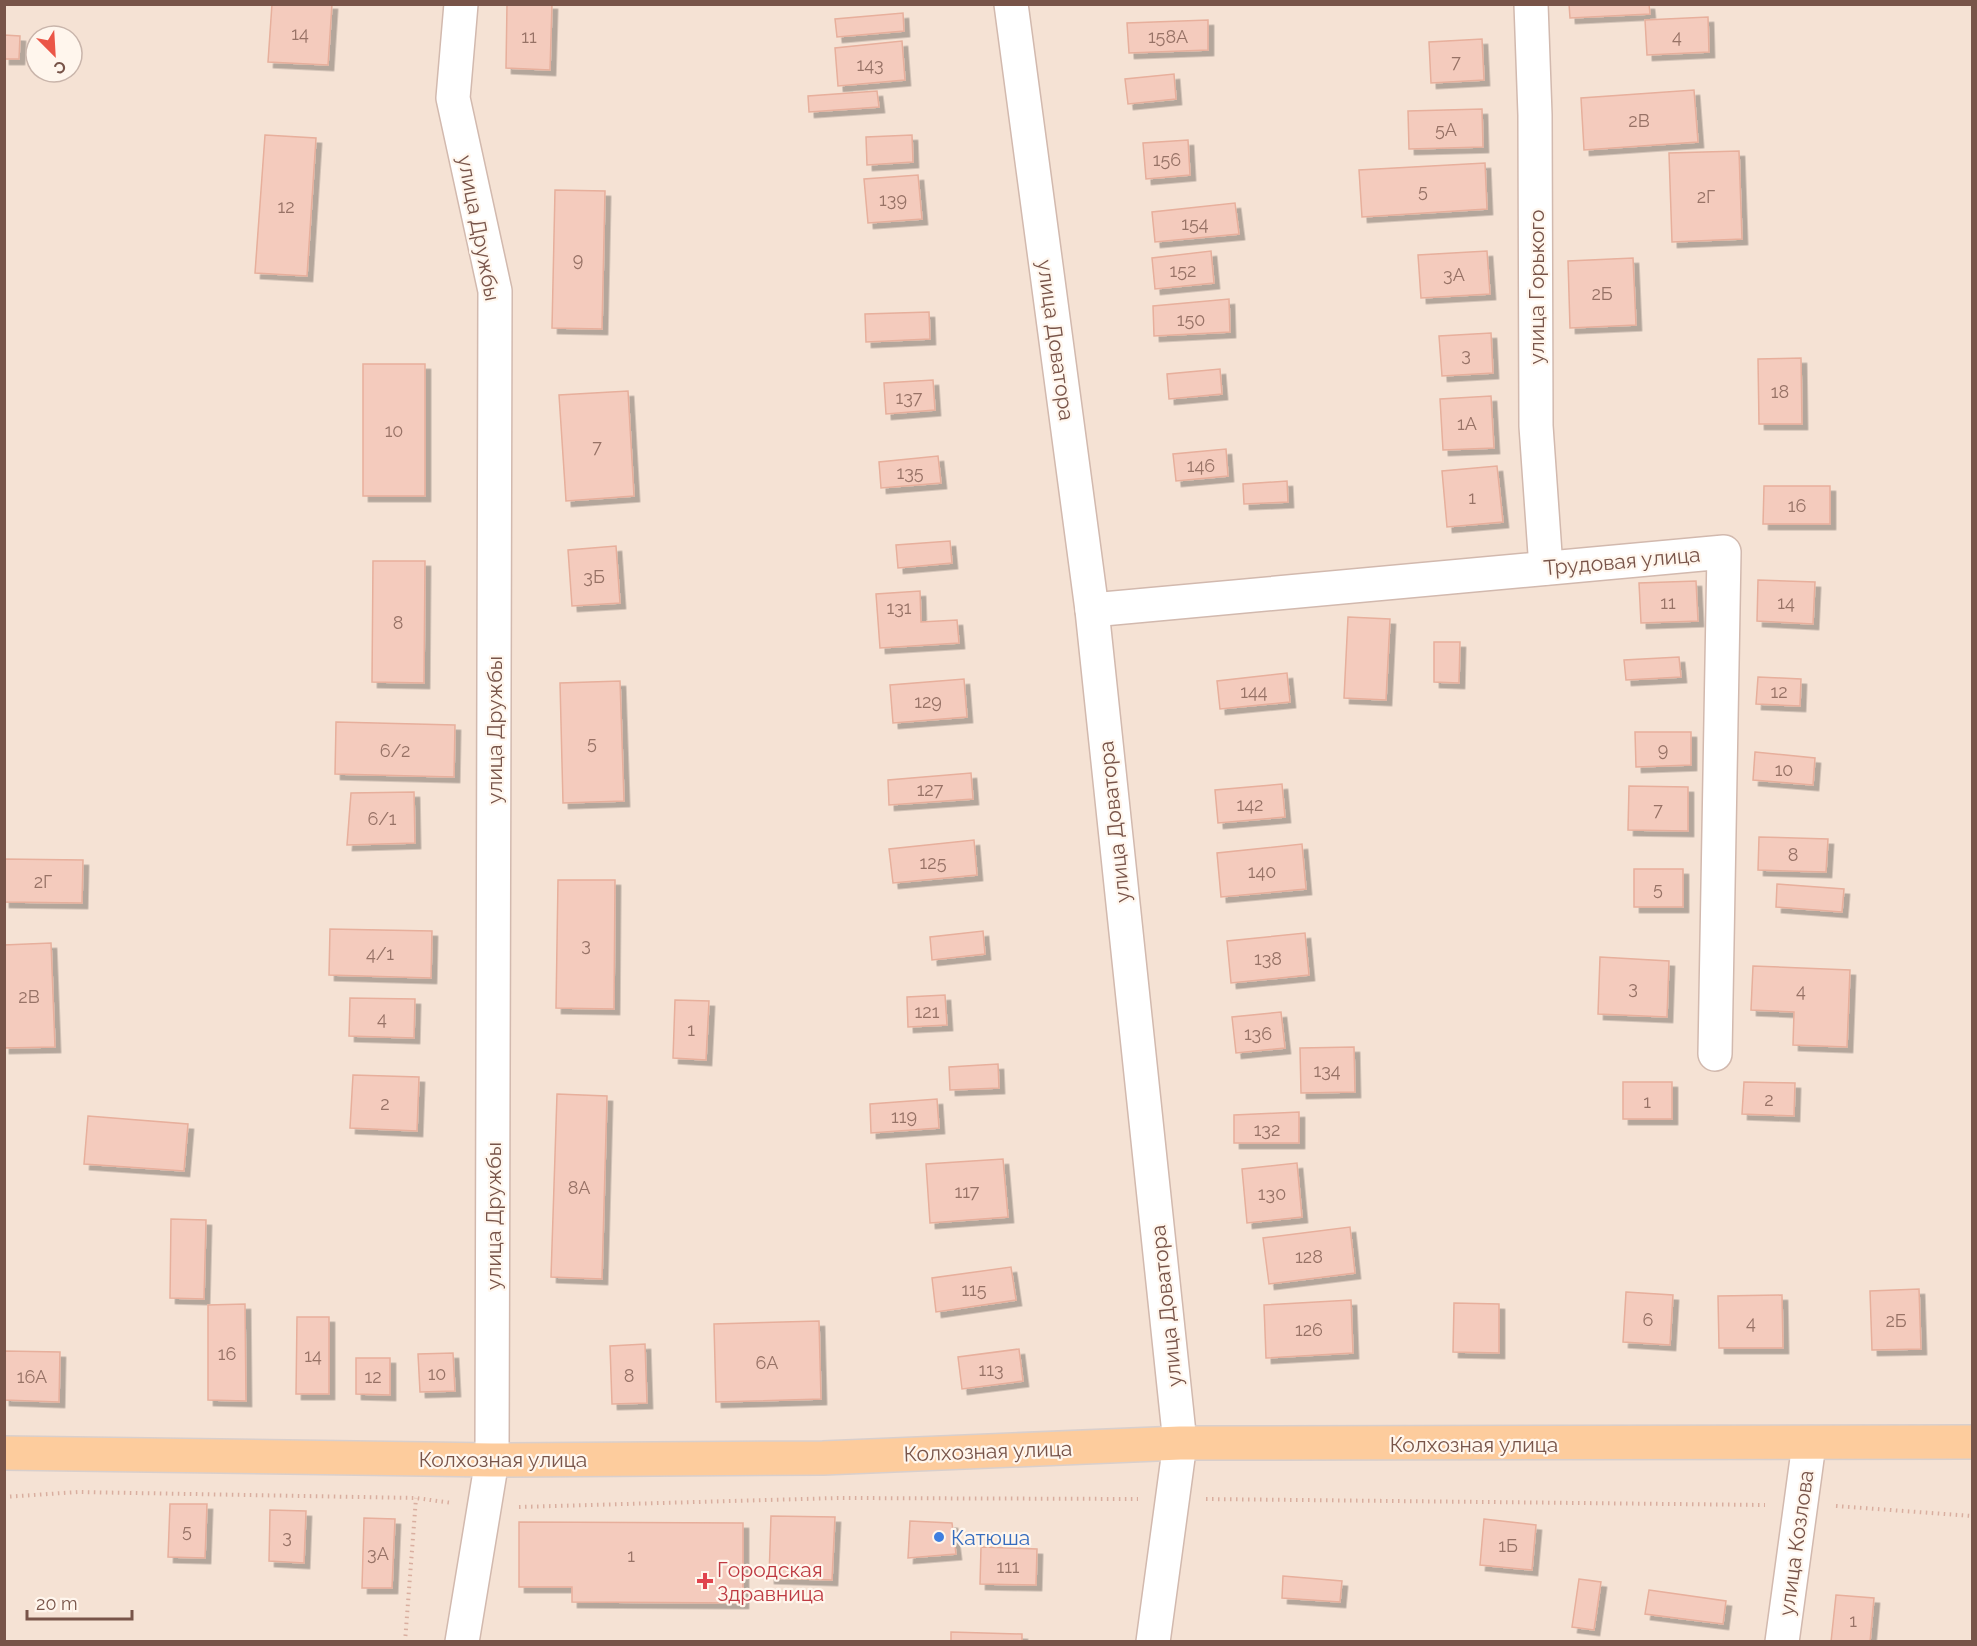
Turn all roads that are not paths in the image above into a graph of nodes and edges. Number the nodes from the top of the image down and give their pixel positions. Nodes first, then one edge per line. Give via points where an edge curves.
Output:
1 (461, 4) edge
2 (1011, 4) edge
3 (1531, 4) edge
4 (1546, 568) junction
5 (1092, 610) junction
6 (1715, 1054) dead end
7 (1972, 1442) edge
8 (1180, 1443) junction
9 (1809, 1444) junction
10 (4, 1453) edge
11 (492, 1460) junction
12 (462, 1641) edge
13 (1153, 1641) edge
14 (1782, 1641) edge

1 - 11 street, улица Дружбы via 453,98 495,291
2 - 5 street, улица Доватора
3 - 4 street, улица Горького via 1536,426
4 - 5 street, Трудовая улица
4 - 6 street, Трудовая улица via 1724,552
5 - 8 street, улица Доватора
7 - 9 main road, Колхозная улица
8 - 9 main road, Колхозная улица
8 - 11 main road, Колхозная улица via 823,1458
8 - 13 street, улица Доватора
9 - 14 street, улица Козлова
10 - 11 main road, Колхозная улица
11 - 12 street, улица Дружбы

